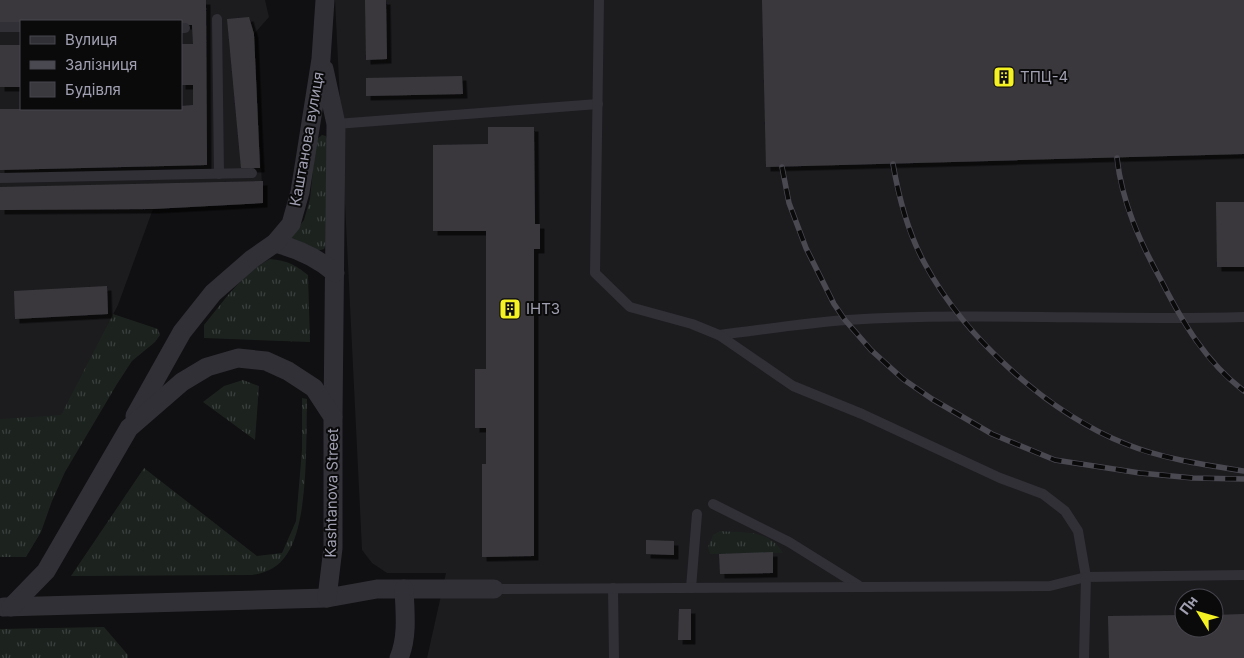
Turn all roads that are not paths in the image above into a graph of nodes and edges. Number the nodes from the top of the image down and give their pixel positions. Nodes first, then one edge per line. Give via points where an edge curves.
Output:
1 (325, 0) edge
2 (600, 0) edge
3 (216, 18) dead end
4 (0, 27) edge
5 (20, 27) edge
6 (321, 58) junction
7 (598, 104) junction
8 (336, 124) junction
9 (252, 173) dead end
10 (219, 174) junction
11 (0, 178) edge
12 (275, 243) junction
13 (335, 273) junction
14 (1244, 317) edge
15 (719, 335) junction
16 (333, 416) junction
17 (129, 428) junction
18 (713, 504) dead end
19 (697, 514) dead end
20 (1244, 575) edge
21 (1086, 577) junction
22 (859, 586) junction
23 (613, 588) junction
24 (691, 588) junction
25 (404, 589) junction
26 (494, 589) joint
27 (327, 598) junction
28 (5, 607) edge
29 (402, 655) edge
30 (614, 658) edge
31 (1084, 658) edge

1 - 6 street, Каштанова вулиця
2 - 7 lane
3 - 10 lane
4 - 5 lane
6 - 8 street, Каштанова вулиця
6 - 12 street, Каштанова вулиця via 300,192 290,224
7 - 8 lane
7 - 15 lane via 595,273 630,306
8 - 13 street, Каштанова вулиця
9 - 10 lane
10 - 11 lane
12 - 13 street via 322,261
12 - 17 street, Каштанова вулиця via 214,293 187,326
13 - 16 street, Каштанова вулиця
14 - 15 lane via 855,320
15 - 21 lane via 793,386 1000,478 1044,494 1065,511 1078,531
16 - 17 street, Kashtanova Street via 314,388 288,371 266,362 238,358 207,366 182,382
16 - 27 street, Kashtanova Street via 334,548
17 - 28 street, Kashtanova Street via 46,571
18 - 22 lane via 789,542
19 - 24 lane
20 - 21 lane
21 - 22 lane via 1050,586
21 - 31 lane
22 - 24 lane
23 - 24 lane
23 - 26 lane
23 - 30 lane
25 - 26 street
25 - 27 street via 377,589
25 - 29 street
27 - 28 street, Kashtanova Street

